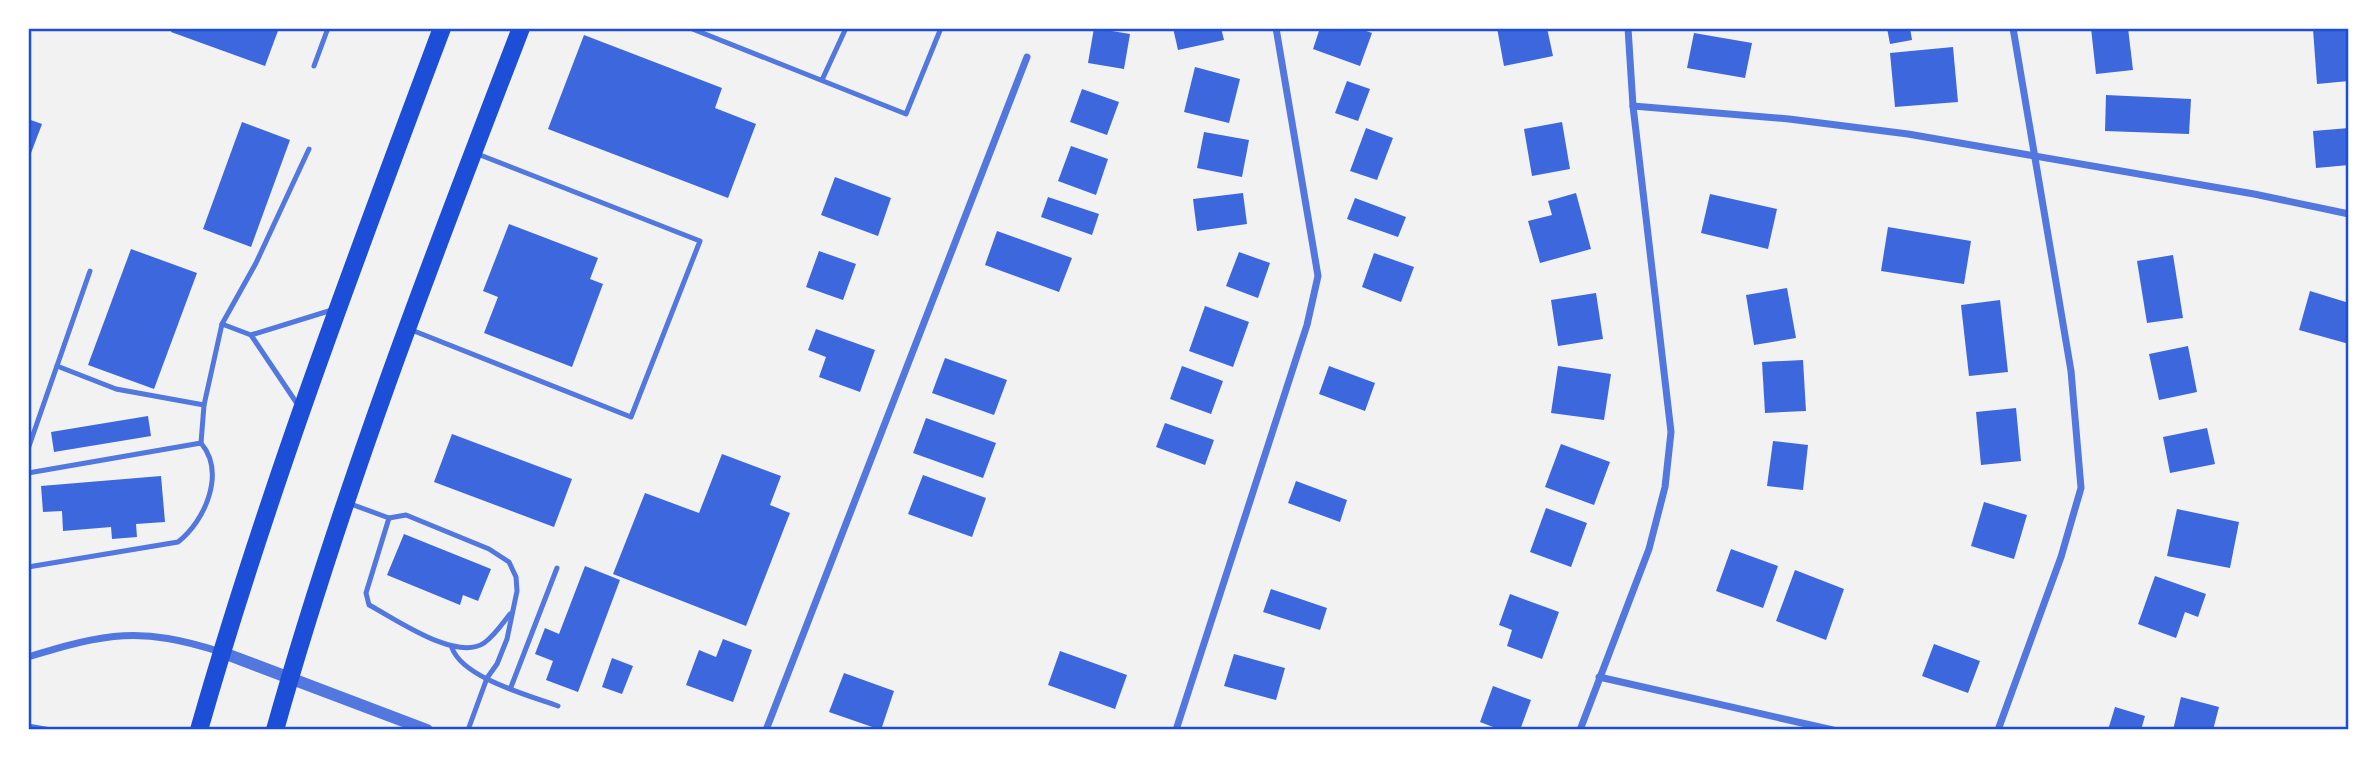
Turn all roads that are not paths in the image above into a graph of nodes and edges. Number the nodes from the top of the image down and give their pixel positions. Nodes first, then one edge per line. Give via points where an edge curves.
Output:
1 (328, 28) edge
2 (442, 28) edge
3 (521, 28) edge
4 (690, 28) edge
5 (846, 28) edge
6 (940, 28) edge
7 (1276, 28) edge
8 (1628, 28) edge
9 (2013, 28) edge
10 (1027, 57) dead end
11 (314, 66) dead end
12 (822, 80) junction
13 (1633, 106) junction
14 (309, 149) dead end
15 (473, 153) junction
16 (2034, 157) junction
17 (2349, 214) edge
18 (90, 271) dead end
19 (338, 308) junction
20 (222, 324) junction
21 (407, 328) junction
22 (251, 335) junction
23 (57, 366) junction
24 (204, 405) junction
25 (302, 411) junction
26 (201, 443) junction
27 (28, 449) edge
28 (28, 473) edge
29 (348, 503) junction
30 (389, 518) junction
31 (28, 567) edge
32 (557, 568) dead end
33 (510, 614) junction
34 (452, 648) junction
35 (221, 652) junction
36 (28, 657) edge
37 (290, 677) junction
38 (1599, 677) junction
39 (487, 678) junction
40 (511, 687) junction
41 (558, 706) dead end
42 (28, 726) edge
43 (51, 730) edge
44 (199, 730) edge
45 (275, 730) edge
46 (425, 730) edge
47 (468, 730) edge
48 (766, 730) edge
49 (1175, 730) edge
50 (1580, 730) edge
51 (1833, 730) edge
52 (1998, 730) edge

1 - 11 lane
2 - 19 main road
3 - 15 main road
4 - 12 lane
5 - 12 lane
6 - 12 lane via 906,114
7 - 49 street via 1318,276 1307,325
8 - 13 street
9 - 16 street
10 - 48 street
13 - 16 street via 1908,134
13 - 38 street via 1671,432 1665,487 1649,548
14 - 20 lane
15 - 21 main road
15 - 21 lane via 700,241 631,417
16 - 17 street
16 - 52 street via 2071,371 2081,488
18 - 23 lane
19 - 22 lane
19 - 25 main road
20 - 22 lane
20 - 24 lane
21 - 29 main road
22 - 25 lane
23 - 24 lane via 116,389
23 - 27 lane
24 - 26 lane
25 - 35 main road
26 - 28 lane
26 - 31 lane via 213,462 206,505 192,532 178,542
29 - 30 lane
29 - 37 main road
30 - 33 lane via 406,515 489,549 509,562 517,591
30 - 34 lane via 366,593 369,605
32 - 40 lane
33 - 34 lane via 484,643
33 - 39 lane via 507,639
34 - 39 lane via 457,661
35 - 36 street via 179,639 126,633
35 - 37 street
35 - 44 main road
37 - 45 main road
37 - 46 street
38 - 50 street
38 - 51 street
39 - 40 lane
39 - 47 lane
40 - 41 lane
42 - 43 lane

